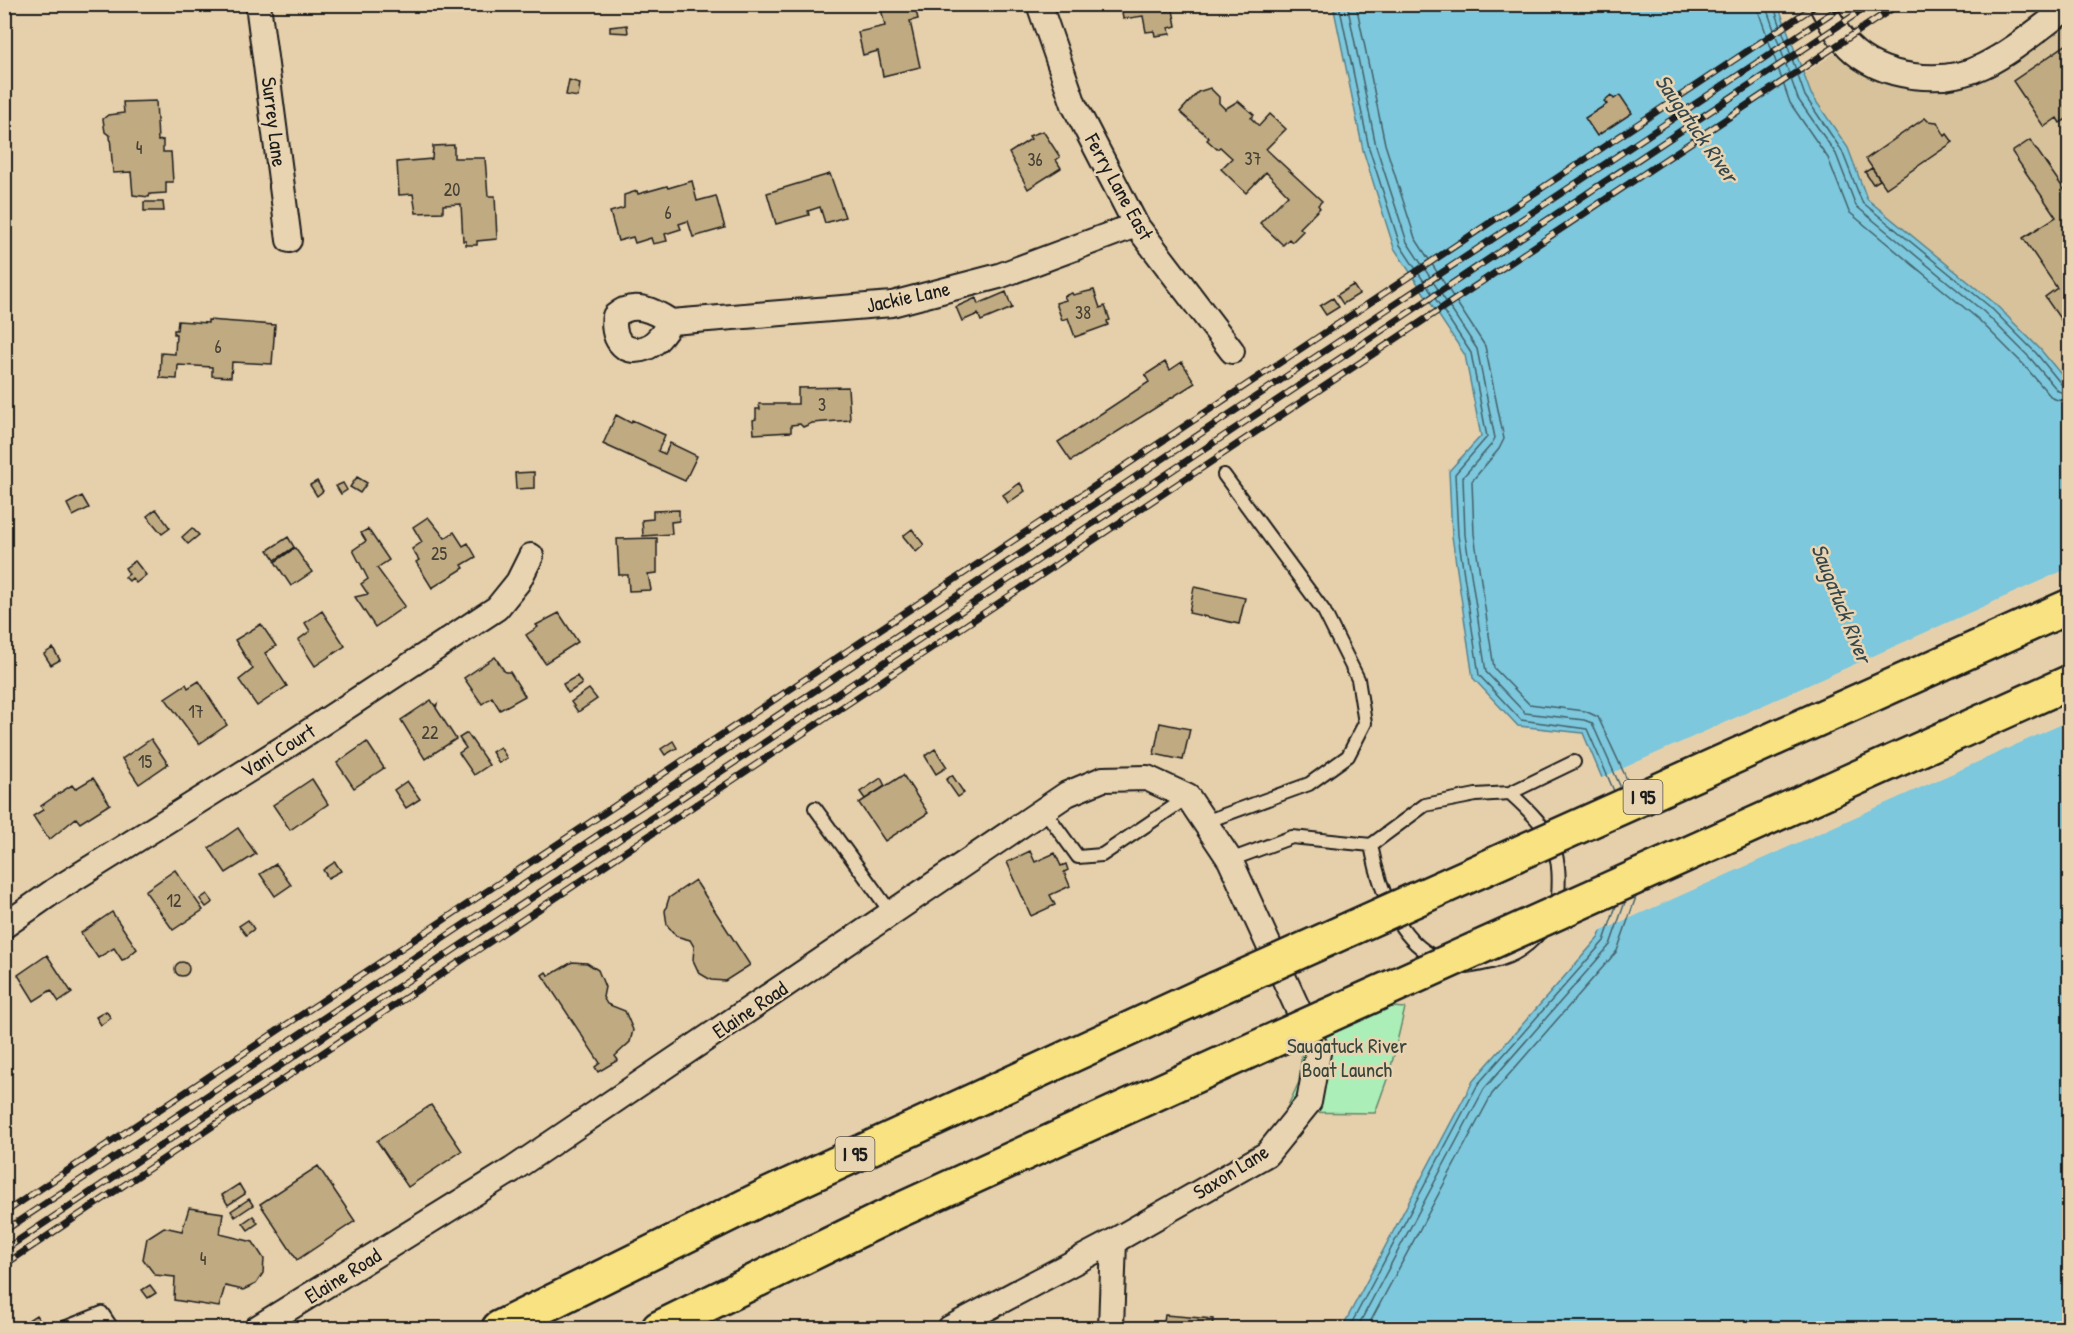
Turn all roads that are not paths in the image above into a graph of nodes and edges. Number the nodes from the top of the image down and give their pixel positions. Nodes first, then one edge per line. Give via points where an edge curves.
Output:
1 (258, 4) edge
2 (1039, 4) edge
3 (1821, 4) edge
4 (2070, 6) edge
5 (1136, 225) junction
6 (289, 240) dead end
7 (671, 322) dead end
8 (1232, 351) dead end
9 (1224, 475) dead end
10 (531, 556) dead end
11 (2070, 606) edge
12 (2070, 682) edge
13 (1574, 762) dead end
14 (1510, 794) junction
15 (1188, 797) junction
16 (815, 808) dead end
17 (1044, 810) junction
18 (1205, 822) junction
19 (1371, 845) junction
20 (1230, 860) junction
21 (892, 914) junction
22 (4, 926) edge
23 (1114, 1240) junction
24 (64, 1328) edge
25 (112, 1329) edge
26 (257, 1329) edge
27 (499, 1329) edge
28 (659, 1329) edge
29 (950, 1329) edge
30 (1111, 1329) edge

1 - 6 street, Surrey Lane
2 - 5 street, Ferry Lane East via 1074,105
3 - 4 street via 1838,34 1855,53 1890,70 1932,78 1960,75 1983,66
5 - 7 street, Jackie Lane via 999,276 892,304
5 - 8 street, Ferry Lane East
9 - 18 lane via 1324,611 1358,679 1365,723 1348,756 1308,784
10 - 22 street, Vani Court via 518,582 497,608
11 - 27 highway, I 95, bridge via 1216,989 768,1195
12 - 28 highway, bridge via 898,1211
13 - 14 lane
14 - 19 lane via 1476,795 1425,806
14 - 19 lane via 1537,817 1556,845 1560,880 1556,912 1550,921 1528,947 1494,962 1460,968 1424,953 1400,923 1378,881
15 - 17 street, Elaine Road via 1147,778 1103,779 1067,794
15 - 17 lane via 1102,855 1078,857
15 - 18 street
16 - 21 lane
17 - 21 street, Elaine Road
18 - 20 street
19 - 20 lane via 1292,837
20 - 23 street, Saxon Lane via 1318,1053 1309,1102 1267,1154
21 - 26 street, Elaine Road via 512,1170
23 - 29 street, Saxon Lane
23 - 30 street
24 - 25 lane via 102,1313

